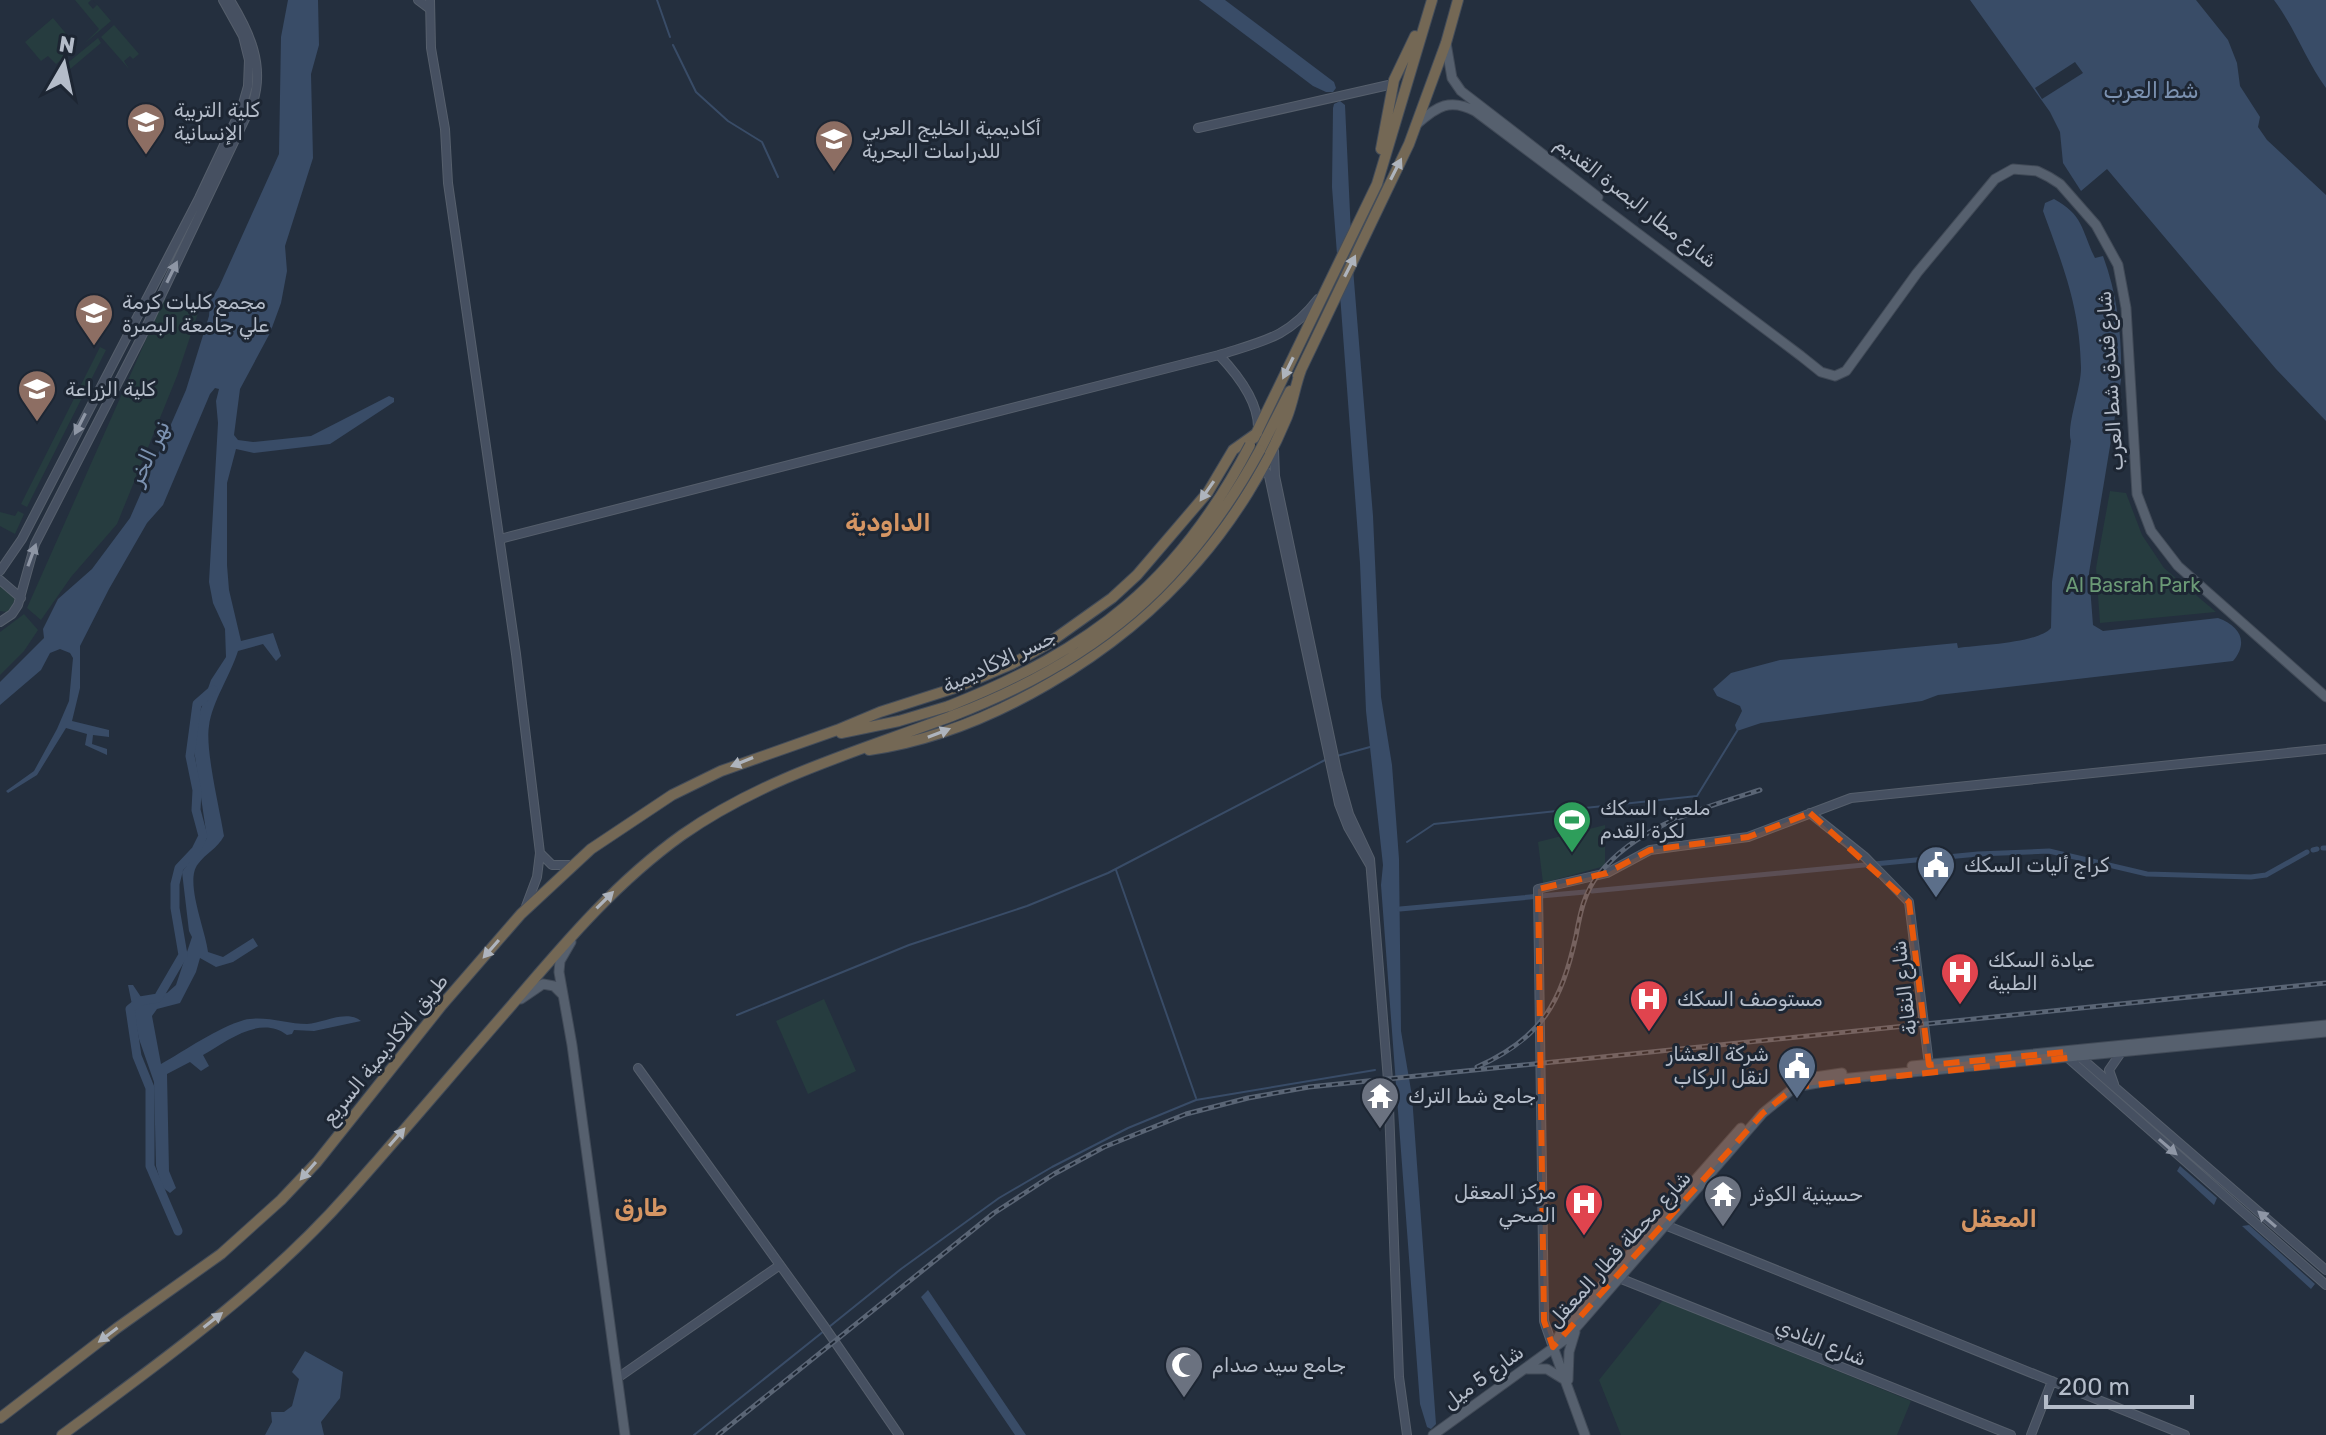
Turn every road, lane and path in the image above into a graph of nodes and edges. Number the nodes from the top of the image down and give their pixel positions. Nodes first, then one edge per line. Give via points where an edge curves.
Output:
1 (223, 0) edge
2 (230, 0) edge
3 (418, 0) edge
4 (1432, 0) edge
5 (1458, 0) edge
6 (430, 5) edge
7 (1424, 20) junction
8 (1446, 43) junction
9 (253, 66) junction
10 (1393, 84) junction
11 (252, 87) junction
12 (1397, 116) junction
13 (1417, 124) junction
14 (1198, 128) dead end
15 (1372, 195) junction
16 (1332, 276) junction
17 (1219, 355) junction
18 (1301, 370) junction
19 (1833, 375) junction
20 (1280, 431) junction
21 (1257, 432) junction
22 (1255, 447) junction
23 (1258, 471) junction
24 (500, 539) junction
25 (1159, 552) junction
26 (0, 571) edge
27 (0, 580) edge
28 (1180, 580) junction
29 (21, 598) junction
30 (2, 619) edge
31 (1072, 628) junction
32 (1092, 655) junction
33 (2326, 697) edge
34 (950, 711) junction
35 (816, 737) junction
36 (2326, 749) edge
37 (836, 757) junction
38 (1810, 813) junction
39 (540, 853) junction
40 (572, 865) junction
41 (1370, 865) junction
42 (521, 914) junction
43 (575, 930) junction
44 (564, 997) junction
45 (514, 1002) junction
46 (2326, 1025) edge
47 (2326, 1032) edge
48 (2120, 1054) junction
49 (2067, 1055) junction
50 (2079, 1058) junction
51 (1929, 1065) junction
52 (638, 1068) dead end
53 (2119, 1091) junction
54 (2148, 1115) junction
55 (2140, 1122) junction
56 (2195, 1154) junction
57 (2187, 1163) junction
58 (2239, 1194) junction
59 (2232, 1203) junction
60 (1665, 1225) junction
61 (2287, 1236) junction
62 (2279, 1244) junction
63 (780, 1265) junction
64 (2326, 1270) edge
65 (1619, 1278) junction
66 (2325, 1283) edge
67 (1577, 1327) junction
68 (1553, 1347) junction
69 (1524, 1370) junction
70 (619, 1377) junction
71 (2052, 1381) junction
72 (1567, 1386) junction
73 (0, 1418) edge
74 (62, 1435) edge
75 (625, 1435) edge
76 (899, 1435) edge
77 (1407, 1435) edge
78 (1433, 1435) edge
79 (1585, 1435) edge
80 (2011, 1435) edge
81 (2031, 1435) edge
82 (2185, 1435) edge

1 - 9 street
2 - 9 street via 247,31
3 - 6 street
4 - 7 highway
5 - 8 highway
6 - 24 street via 448,183
7 - 10 highway
7 - 12 highway
8 - 13 highway
8 - 19 main road, شارع مطار البصرة القديم via 1452,78 1467,96
9 - 11 street
10 - 14 street
10 - 15 highway
11 -> 26 street via 22,539
29 -> 11 street via 35,544 249,112
12 - 13 highway
12 - 15 highway
18 -> 13 highway
13 - 19 main road, شارع مطار البصرة القديم via 1445,103 1475,111 1811,364
15 - 16 highway
16 - 17 street via 1310,309 1284,333
16 -> 21 highway
17 - 21 street via 1248,394 1257,414
17 - 24 street
18 - 20 highway
18 - 22 highway
19 - 33 main road, شارع فندق شط العرب via 1846,371 1995,179 2019,169 2037,171 2060,184 2096,225 2118,265 2126,308 2136,488 2151,531 2178,566
20 - 23 highway
20 - 41 street via 1273,460 1301,602 1343,792
21 - 22 highway
21 -> 25 highway via 1233,450 1208,492
22 - 34 highway, جسر الاكاديمية, bridge via 1191,540 1121,611 1042,665
23 - 28 highway via 1214,541
23 - 41 street via 1265,470 1270,481 1339,804
24 - 39 street
25 - 28 highway via 1163,571
25 - 31 highway
27 - 29 street
28 - 32 highway
29 - 30 street via 14,612
31 - 32 highway
31 - 35 highway via 1012,664 958,687
37 -> 32 highway via 925,739 1020,698
34 - 35 highway, جسر الاكاديمية
34 - 37 highway, جسر الاكاديمية
35 -> 40 highway, طريق الاكاديمية السريع via 688,787
36 - 38 street via 1858,797
43 -> 37 highway via 642,866 694,827 759,790
38 - 51 street, شارع النقابة via 1907,898
38 - 68 street via 1739,839 1650,850 1607,873 1538,889 1544,1321
39 - 40 street via 552,865
39 - 42 street via 537,877
40 - 42 highway, طريق الاكاديمية السريع
41 - 77 street via 1383,997 1399,1377
42 -> 73 highway, طريق الاكاديمية السريع via 281,1200 221,1254
43 - 44 main road via 559,966
43 - 45 highway
44 - 45 main road via 554,986 543,984
44 - 70 main road
74 -> 45 highway via 293,1252
46 - 50 main road, شارع محطة قطار المعقل
47 - 48 main road, شارع محطة قطار المعقل
48 - 50 main road, شارع محطة قطار المعقل
48 - 53 street via 2109,1070
49 - 50 main road, شارع محطة قطار المعقل
49 - 50 street
49 - 51 main road, شارع محطة قطار المعقل
49 - 60 main road, شارع محطة قطار المعقل via 1795,1087 1763,1113
50 - 53 street
50 - 55 street
51 - 68 main road, شارع محطة قطار المعقل via 1811,1076 1778,1091 1558,1335
52 - 63 street
53 - 54 street
54 - 55 street
54 - 56 street
55 -> 57 street
56 - 57 street
56 - 58 street
57 - 59 street
58 - 59 street
61 -> 58 street
59 - 62 street
60 - 65 main road, شارع محطة قطار المعقل
60 - 71 street
61 - 62 street
61 - 64 street
62 - 66 street
63 - 70 street
63 - 76 street
65 - 67 main road, شارع محطة قطار المعقل
65 - 80 street, شارع النادي
67 - 68 main road, شارع محطة قطار المعقل
67 - 72 main road
68 - 69 main road, شارع 5 ميل
68 - 72 main road
69 - 72 main road via 1547,1369
69 - 78 main road, شارع 5 ميل
70 - 75 main road
71 - 81 street
71 - 82 street
72 - 79 main road

